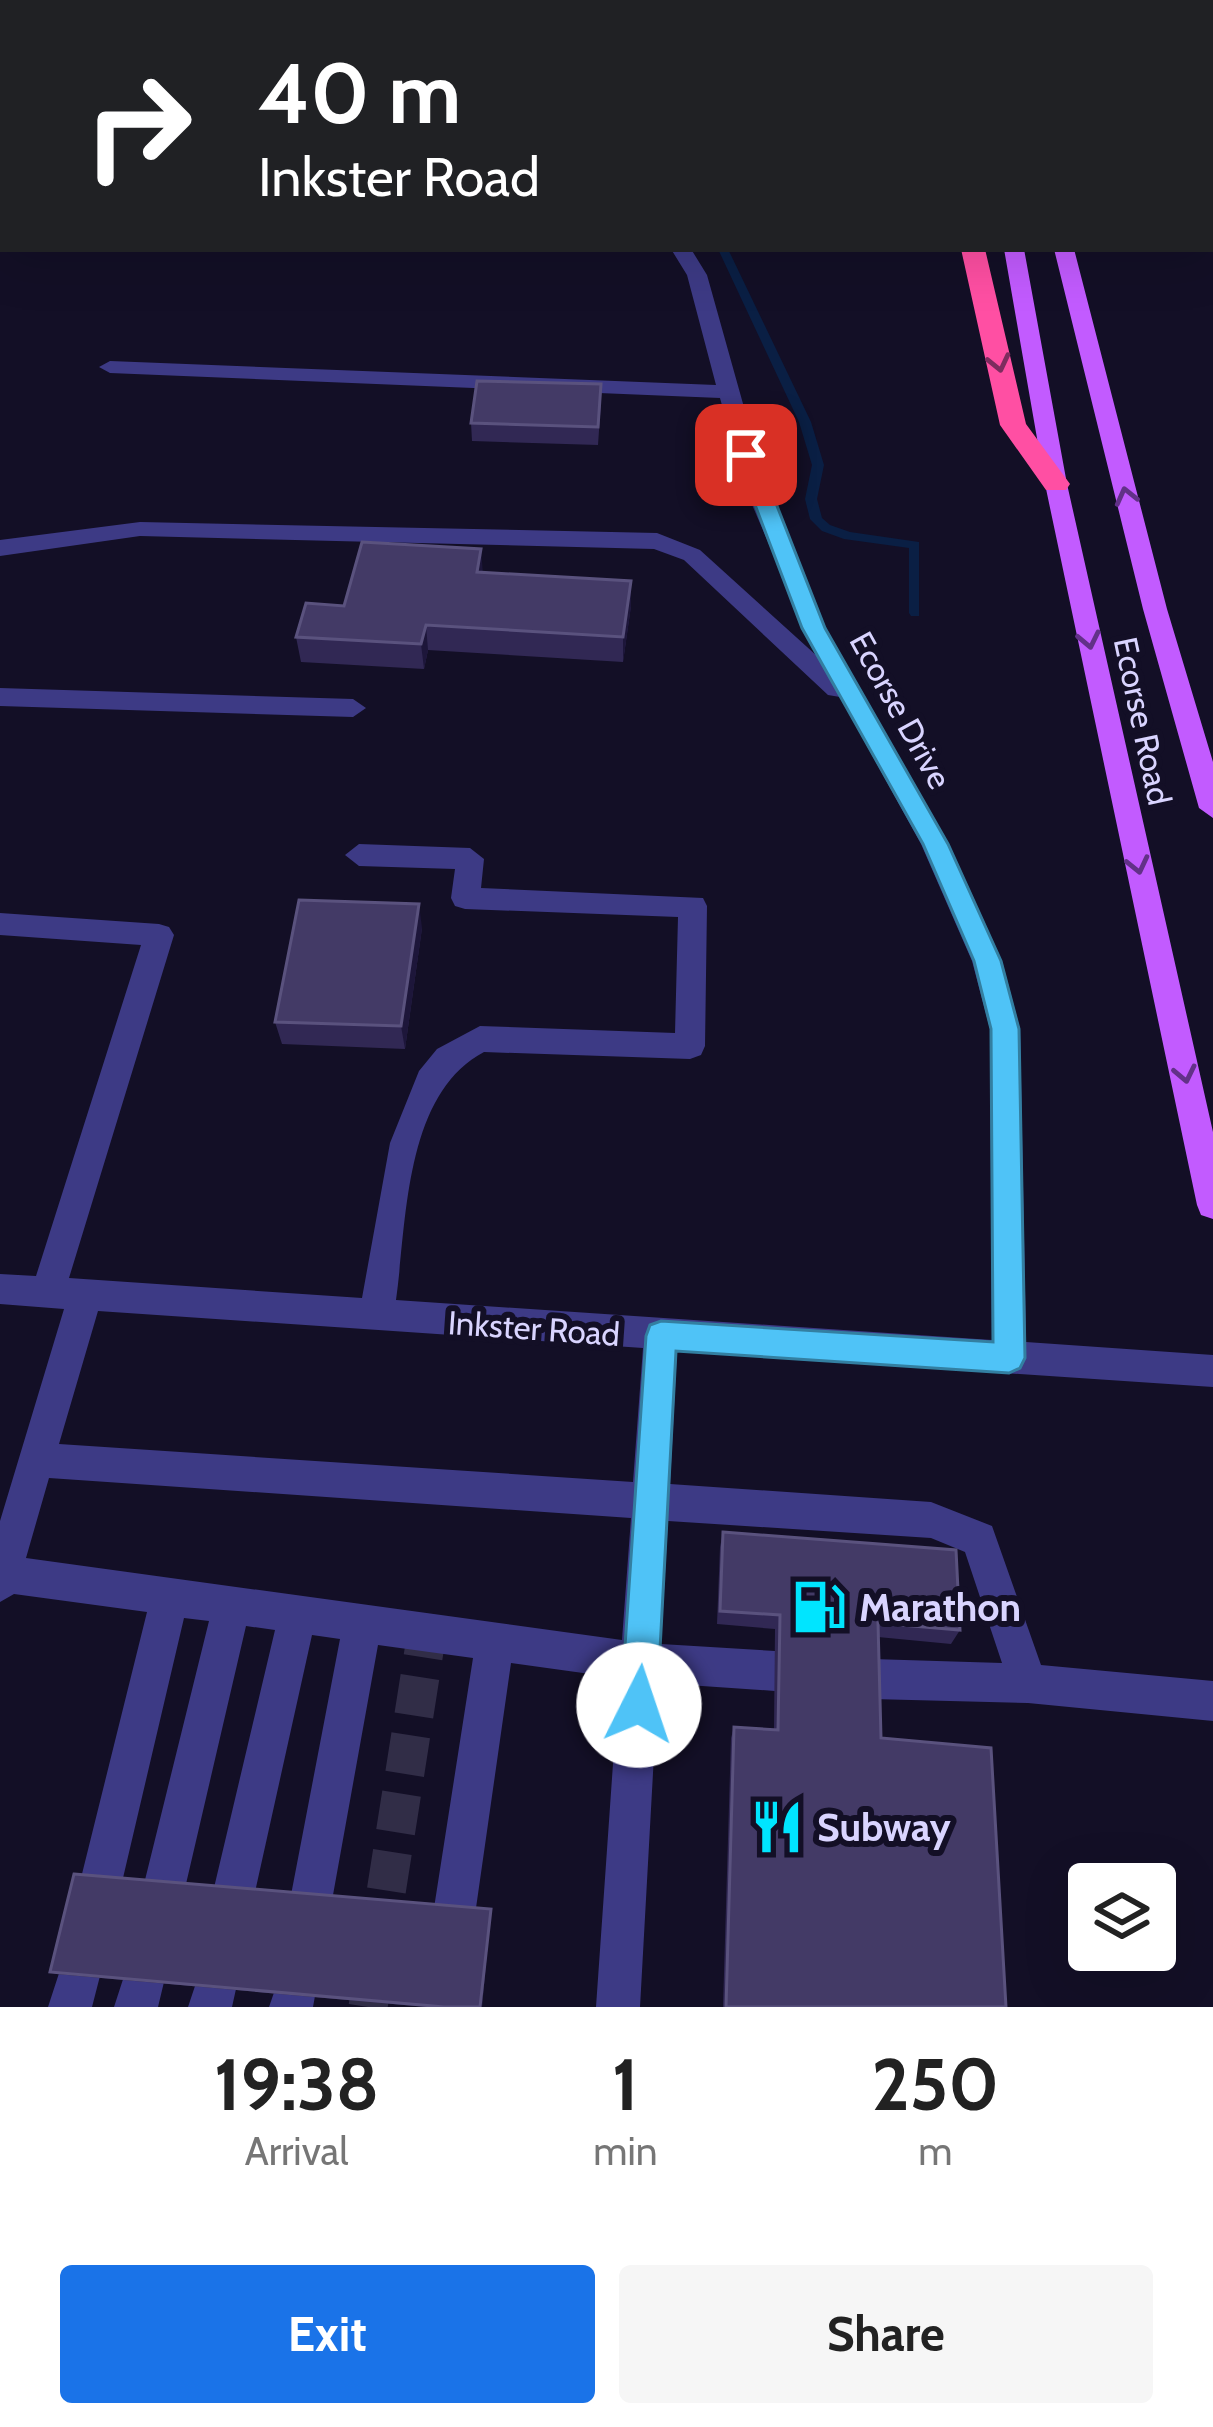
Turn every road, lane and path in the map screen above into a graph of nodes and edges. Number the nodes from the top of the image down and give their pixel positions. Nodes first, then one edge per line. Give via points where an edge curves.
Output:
1 (683, 252) edge
2 (974, 252) edge
3 (1015, 252) edge
4 (1065, 252) edge
5 (110, 368) dead end
6 (729, 392) junction
7 (1056, 484) junction
8 (0, 548) edge
9 (0, 697) edge
10 (353, 708) dead end
11 (860, 710) junction
12 (1213, 808) edge
13 (359, 855) dead end
14 (0, 924) edge
15 (1213, 1205) edge
16 (0, 1288) edge
17 (47, 1293) junction
18 (85, 1297) junction
19 (376, 1318) junction
20 (661, 1336) junction
21 (1009, 1358) junction
22 (1213, 1371) edge
23 (38, 1460) junction
24 (652, 1500) junction
25 (1, 1576) edge
26 (170, 1596) junction
27 (232, 1605) junction
28 (298, 1613) junction
29 (363, 1622) junction
30 (495, 1642) junction
31 (641, 1662) junction
32 (775, 1671) edge
33 (872, 1679) edge
34 (1028, 1682) junction
35 (1213, 1701) edge
36 (102, 1878) edge
37 (165, 1884) edge
38 (234, 1892) edge
39 (312, 1895) edge
40 (455, 1908) edge
41 (618, 2007) edge

1 - 6 street, Ecorse Drive via 698,275
2 -> 7 highway via 1013,424
3 - 7 main road, Ecorse Road
12 -> 4 main road, Ecorse Road
5 - 6 street
6 - 11 street, Ecorse Drive via 780,547
7 -> 15 main road, Ecorse Road
8 - 11 street via 140,529 657,541 692,555
9 - 10 street
11 - 21 street, Ecorse Drive via 935,844 987,961 1005,1029
13 - 19 street via 470,859 465,898 693,906 690,1046 480,1039 450,1055 432,1077 411,1115
14 - 17 street via 159,935
16 - 17 street, Inkster Road
17 - 18 street, Inkster Road
18 - 19 street, Inkster Road
18 - 23 street
19 - 20 street, Inkster Road
20 - 21 street, Inkster Road
20 - 24 street
21 - 22 street, Inkster Road
23 - 24 street
23 - 25 street
24 - 31 street
24 - 34 street via 932,1520 979,1539
25 - 26 street
26 - 27 street
26 - 36 street
27 - 28 street
27 - 37 street
28 - 29 street
28 - 38 street
29 - 30 street
29 - 39 street
30 - 31 street
30 - 40 street
31 - 32 street
31 - 41 street
33 - 34 street
34 - 35 street

